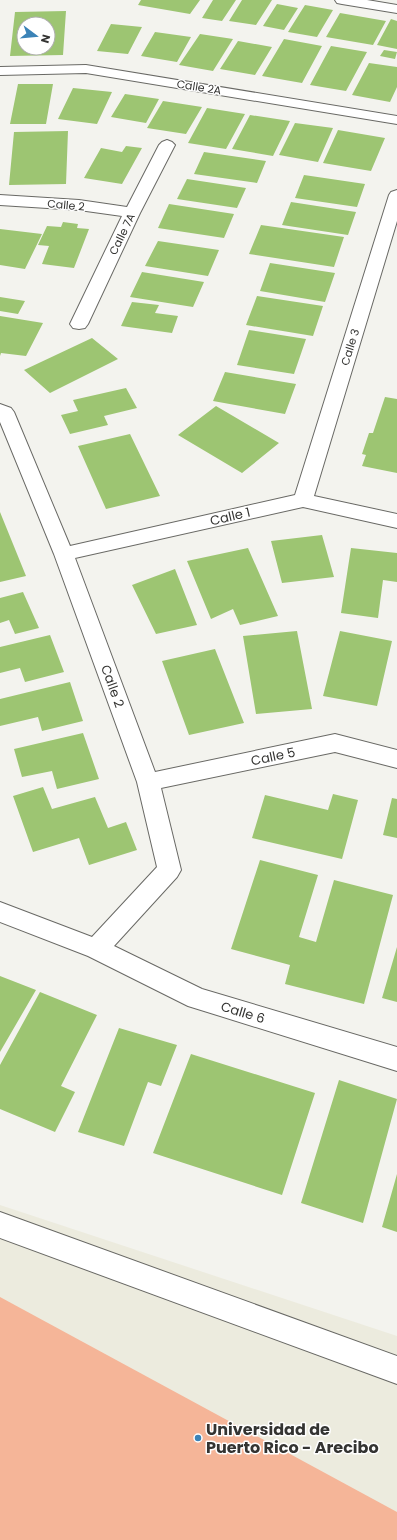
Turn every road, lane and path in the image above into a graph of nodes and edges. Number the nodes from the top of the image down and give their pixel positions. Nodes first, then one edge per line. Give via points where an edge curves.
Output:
1 (342, 0) edge
2 (397, 9) edge
3 (0, 71) edge
4 (397, 120) edge
5 (167, 145) dead end
6 (397, 195) edge
7 (0, 200) edge
8 (132, 213) junction
9 (79, 324) dead end
10 (0, 410) edge
11 (303, 500) junction
12 (397, 521) edge
13 (64, 554) junction
14 (397, 759) edge
15 (148, 782) junction
16 (0, 912) edge
17 (96, 949) junction
18 (397, 1059) edge
19 (0, 1226) edge
20 (397, 1370) edge

1 - 2 street
3 - 4 street, Calle 2A via 86,69
5 - 8 street, Calle 7A
6 - 11 street, Calle 3
7 - 8 street, Calle 2 via 80,205
8 - 9 street, Calle 7A
10 - 13 street, Calle 2 via 5,412
11 - 12 street, Calle 1
11 - 13 street, Calle 1
13 - 15 street, Calle 2
14 - 15 street, Calle 5 via 335,743
15 - 17 street, Calle 2 via 169,870
16 - 17 street, Calle 6
17 - 18 street, Calle 6 via 197,998
19 - 20 street

